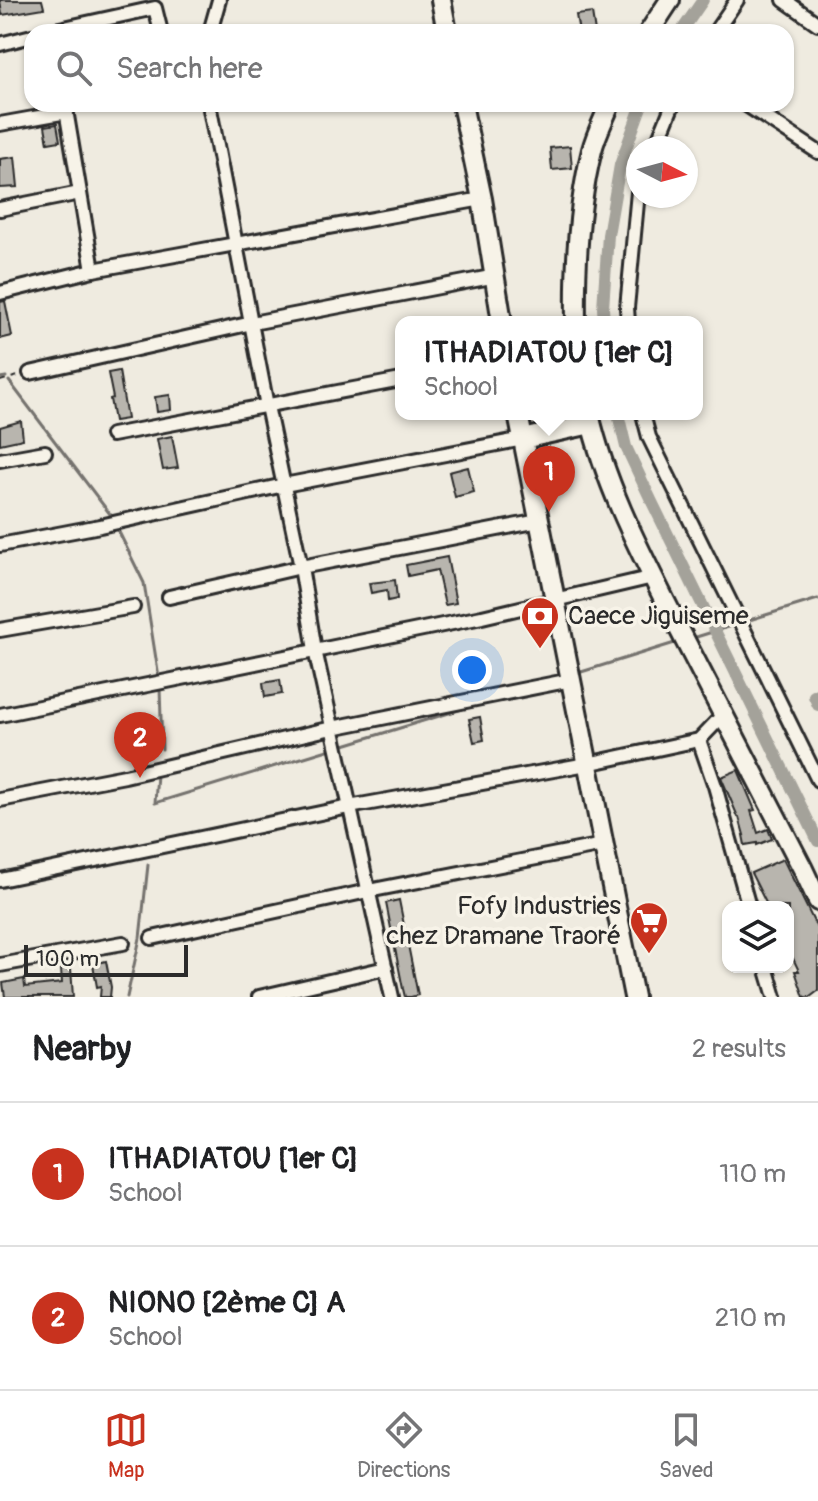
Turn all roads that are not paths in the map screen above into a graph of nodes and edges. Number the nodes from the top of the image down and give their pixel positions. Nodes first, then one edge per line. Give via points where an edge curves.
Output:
1 (219, 0) edge
2 (441, 0) edge
3 (670, 0) edge
4 (737, 0) edge
5 (784, 0) edge
6 (83, 24) edge
7 (159, 24) edge
8 (212, 24) edge
9 (446, 24) edge
10 (654, 24) edge
11 (720, 24) edge
12 (818, 24) edge
13 (24, 38) edge
14 (0, 44) edge
15 (50, 112) edge
16 (67, 112) edge
17 (211, 112) edge
18 (464, 112) edge
19 (607, 112) edge
20 (670, 112) edge
21 (757, 112) edge
22 (0, 124) edge
23 (660, 136) edge
24 (818, 152) edge
25 (80, 193) junction
26 (482, 199) junction
27 (636, 208) edge
28 (0, 209) edge
29 (236, 244) junction
30 (93, 270) junction
31 (496, 276) junction
32 (0, 293) edge
33 (501, 316) edge
34 (576, 316) edge
35 (628, 316) edge
36 (252, 323) junction
37 (30, 373) road end
38 (395, 381) edge
39 (267, 406) junction
40 (519, 420) edge
41 (587, 420) edge
42 (590, 420) edge
43 (645, 420) edge
44 (112, 435) dead end
45 (523, 439) junction
46 (45, 452) dead end
47 (0, 460) edge
48 (284, 485) junction
49 (539, 521) junction
50 (0, 545) edge
51 (301, 567) junction
52 (653, 577) junction
53 (169, 597) dead end
54 (556, 600) junction
55 (133, 607) dead end
56 (0, 630) edge
57 (315, 650) junction
58 (571, 680) junction
59 (0, 715) edge
60 (723, 715) junction
61 (332, 728) junction
62 (699, 740) junction
63 (587, 764) junction
64 (818, 780) edge
65 (0, 800) edge
66 (349, 807) junction
67 (603, 845) junction
68 (0, 880) edge
69 (368, 891) junction
70 (747, 901) edge
71 (818, 901) edge
72 (152, 938) dead end
73 (123, 943) dead end
74 (0, 965) edge
75 (386, 968) junction
76 (768, 973) edge
77 (259, 997) edge
78 (392, 997) edge
79 (634, 997) edge
80 (775, 997) edge

1 - 8 street
2 - 9 street
3 - 10 street
4 - 11 street
5 - 12 street
6 - 7 street via 155,8
13 - 14 street
15 - 22 street
16 - 25 street
17 - 29 street
18 - 26 street
19 - 34 street via 593,148 581,208
20 - 23 street
21 - 24 street
25 - 28 street
25 - 30 street
26 - 29 street
26 - 31 street
27 - 35 street
29 - 30 street
29 - 36 street
30 - 32 street
31 - 33 street
31 - 36 street
36 - 37 street
36 - 39 street
38 - 39 street
39 - 44 street
39 - 48 street
40 - 45 street
41 - 45 street
42 - 52 street via 613,493
43 - 64 street
45 - 48 street
45 - 49 street
46 - 47 street
48 - 50 street
48 - 51 street
49 - 51 street
49 - 54 street
51 - 53 street
51 - 57 street
52 - 54 street
52 - 60 street
54 - 57 street
54 - 58 street
55 - 56 street
57 - 59 street
57 - 61 street
58 - 61 street
58 - 63 street
60 - 62 street
60 - 71 street
61 - 65 street
61 - 66 street
62 - 63 street
62 - 70 street
63 - 66 street
63 - 67 street
66 - 68 street
66 - 69 street
67 - 69 street
67 - 79 street
69 - 72 street
69 - 75 street
73 - 74 street
75 - 77 street
75 - 78 street
76 - 80 street

